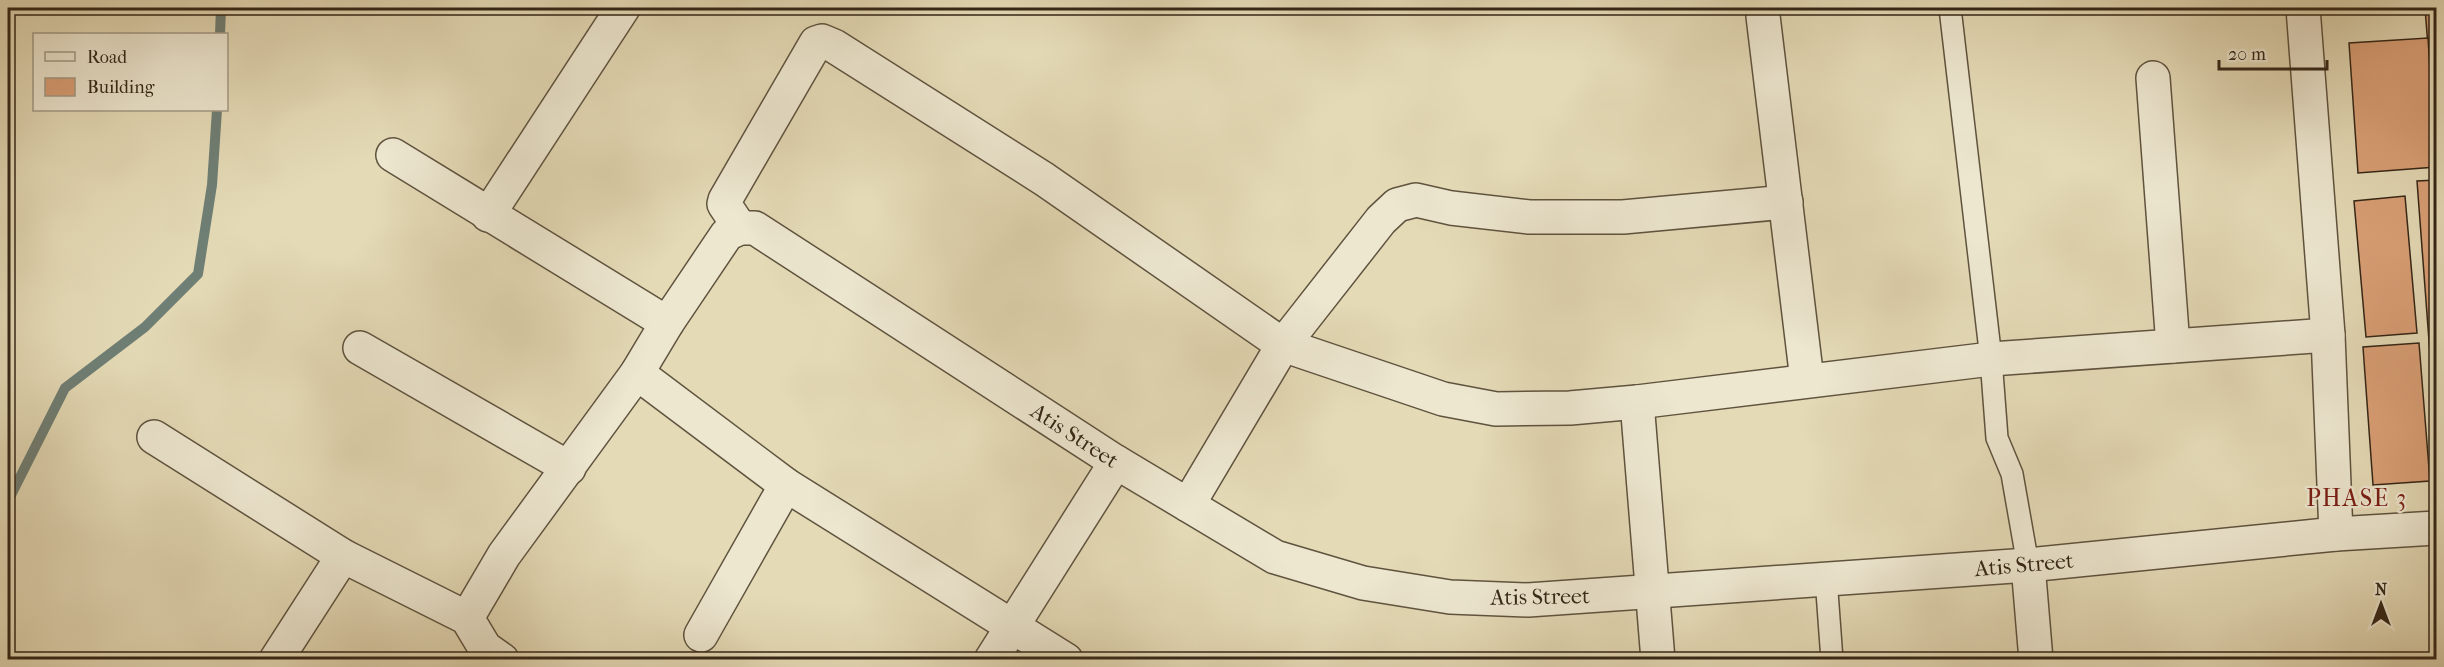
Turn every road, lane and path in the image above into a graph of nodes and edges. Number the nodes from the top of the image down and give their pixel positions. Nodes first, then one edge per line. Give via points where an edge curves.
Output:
1 (623, 8) edge
2 (1950, 8) edge
3 (2303, 8) edge
4 (1763, 16) dead end
5 (2153, 78) dead end
6 (393, 155) dead end
7 (1786, 202) junction
8 (488, 215) junction
9 (740, 228) junction
10 (667, 323) junction
11 (2328, 335) junction
12 (1283, 345) junction
13 (2173, 346) junction
14 (360, 348) dead end
15 (1991, 359) junction
16 (638, 373) junction
17 (1807, 380) junction
18 (1637, 402) junction
19 (154, 437) dead end
20 (1116, 462) junction
21 (569, 468) junction
22 (786, 485) junction
23 (1188, 505) junction
24 (2436, 528) edge
25 (2336, 534) junction
26 (343, 556) junction
27 (2028, 565) junction
28 (1826, 578) junction
29 (1652, 591) junction
30 (467, 618) junction
31 (1012, 625) junction
32 (701, 635) dead end
33 (489, 656) edge
34 (276, 660) edge
35 (991, 660) edge
36 (1066, 660) edge
37 (1658, 660) edge
38 (1832, 660) edge
39 (2036, 660) edge

1 - 8 street
2 - 15 lane
3 - 11 street
4 - 7 street
5 - 13 street
6 - 8 street
7 - 12 street via 1623,217 1529,217 1416,200 1398,205 1381,220
7 - 17 street
8 - 10 street
9 - 10 street via 727,234
9 - 12 street via 725,200 816,44 822,41 1044,179
9 - 20 street, Atis Street via 755,228
10 - 16 street
11 - 13 street
11 - 25 street
12 - 18 street via 1443,399 1496,409
12 - 23 street
13 - 15 street
14 - 21 street
15 - 17 street
15 - 27 lane via 1997,438 2012,474
16 - 21 street
16 - 22 street
17 - 18 street
18 - 29 street
19 - 26 street
20 - 23 street, Atis Street
20 - 31 street
21 - 30 street via 504,555
22 - 31 street
22 - 32 street
23 - 29 street, Atis Street via 1275,557 1363,583 1450,597 1528,600
24 - 25 street, Atis Street
25 - 27 street, Atis Street
26 - 30 street
26 - 34 street
27 - 28 street, Atis Street
27 - 39 street
28 - 29 street, Atis Street
28 - 38 lane
29 - 37 street
30 - 33 street
31 - 35 street
31 - 36 street

